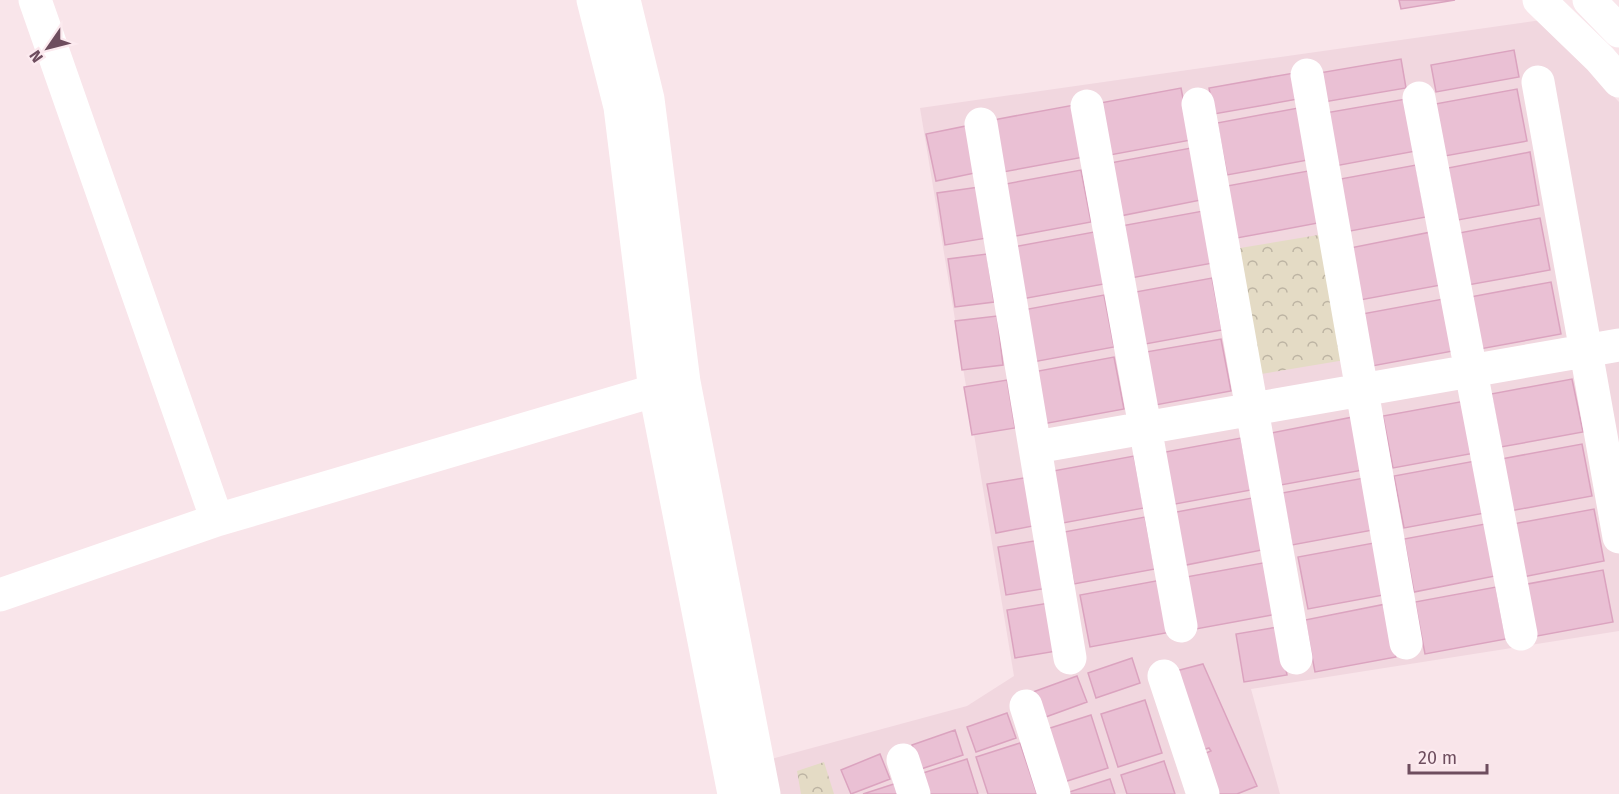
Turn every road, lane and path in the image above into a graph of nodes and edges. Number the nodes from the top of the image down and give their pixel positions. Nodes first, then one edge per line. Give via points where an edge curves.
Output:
1 (35, 0) edge
2 (593, 0) edge
3 (624, 0) edge
4 (1589, 0) edge
5 (1552, 4) edge
6 (1619, 31) edge
7 (1307, 75) dead end
8 (1619, 81) edge
9 (1538, 82) dead end
10 (1419, 98) dead end
11 (1198, 104) dead end
12 (1087, 106) dead end
13 (981, 124) dead end
14 (1619, 345) edge
15 (1586, 351) junction
16 (1471, 371) junction
17 (670, 386) junction
18 (1362, 391) junction
19 (1252, 410) junction
20 (1145, 429) junction
21 (1036, 447) junction
22 (217, 520) junction
23 (1619, 537) edge
24 (0, 595) edge
25 (1181, 626) dead end
26 (1521, 634) dead end
27 (1406, 643) dead end
28 (1070, 658) dead end
29 (1296, 658) dead end
30 (1164, 675) dead end
31 (1026, 706) dead end
32 (903, 760) dead end
33 (734, 794) edge
34 (764, 794) edge
35 (914, 794) edge
36 (1054, 794) edge
37 (1203, 794) edge

1 - 22 street
2 - 17 street via 620,107
3 - 17 street via 648,99
4 - 6 street
5 - 8 street
7 - 18 street
9 - 15 street
10 - 16 street
11 - 19 street
12 - 20 street
13 - 21 street
14 - 15 street
15 - 16 street
15 - 23 street
16 - 18 street
16 - 26 street
17 - 22 street
17 - 33 street
17 - 34 street
18 - 19 street
18 - 27 street
19 - 20 street
19 - 29 street
20 - 21 street
20 - 25 street
21 - 28 street
22 - 24 street
30 - 37 street
31 - 36 street
32 - 35 street

